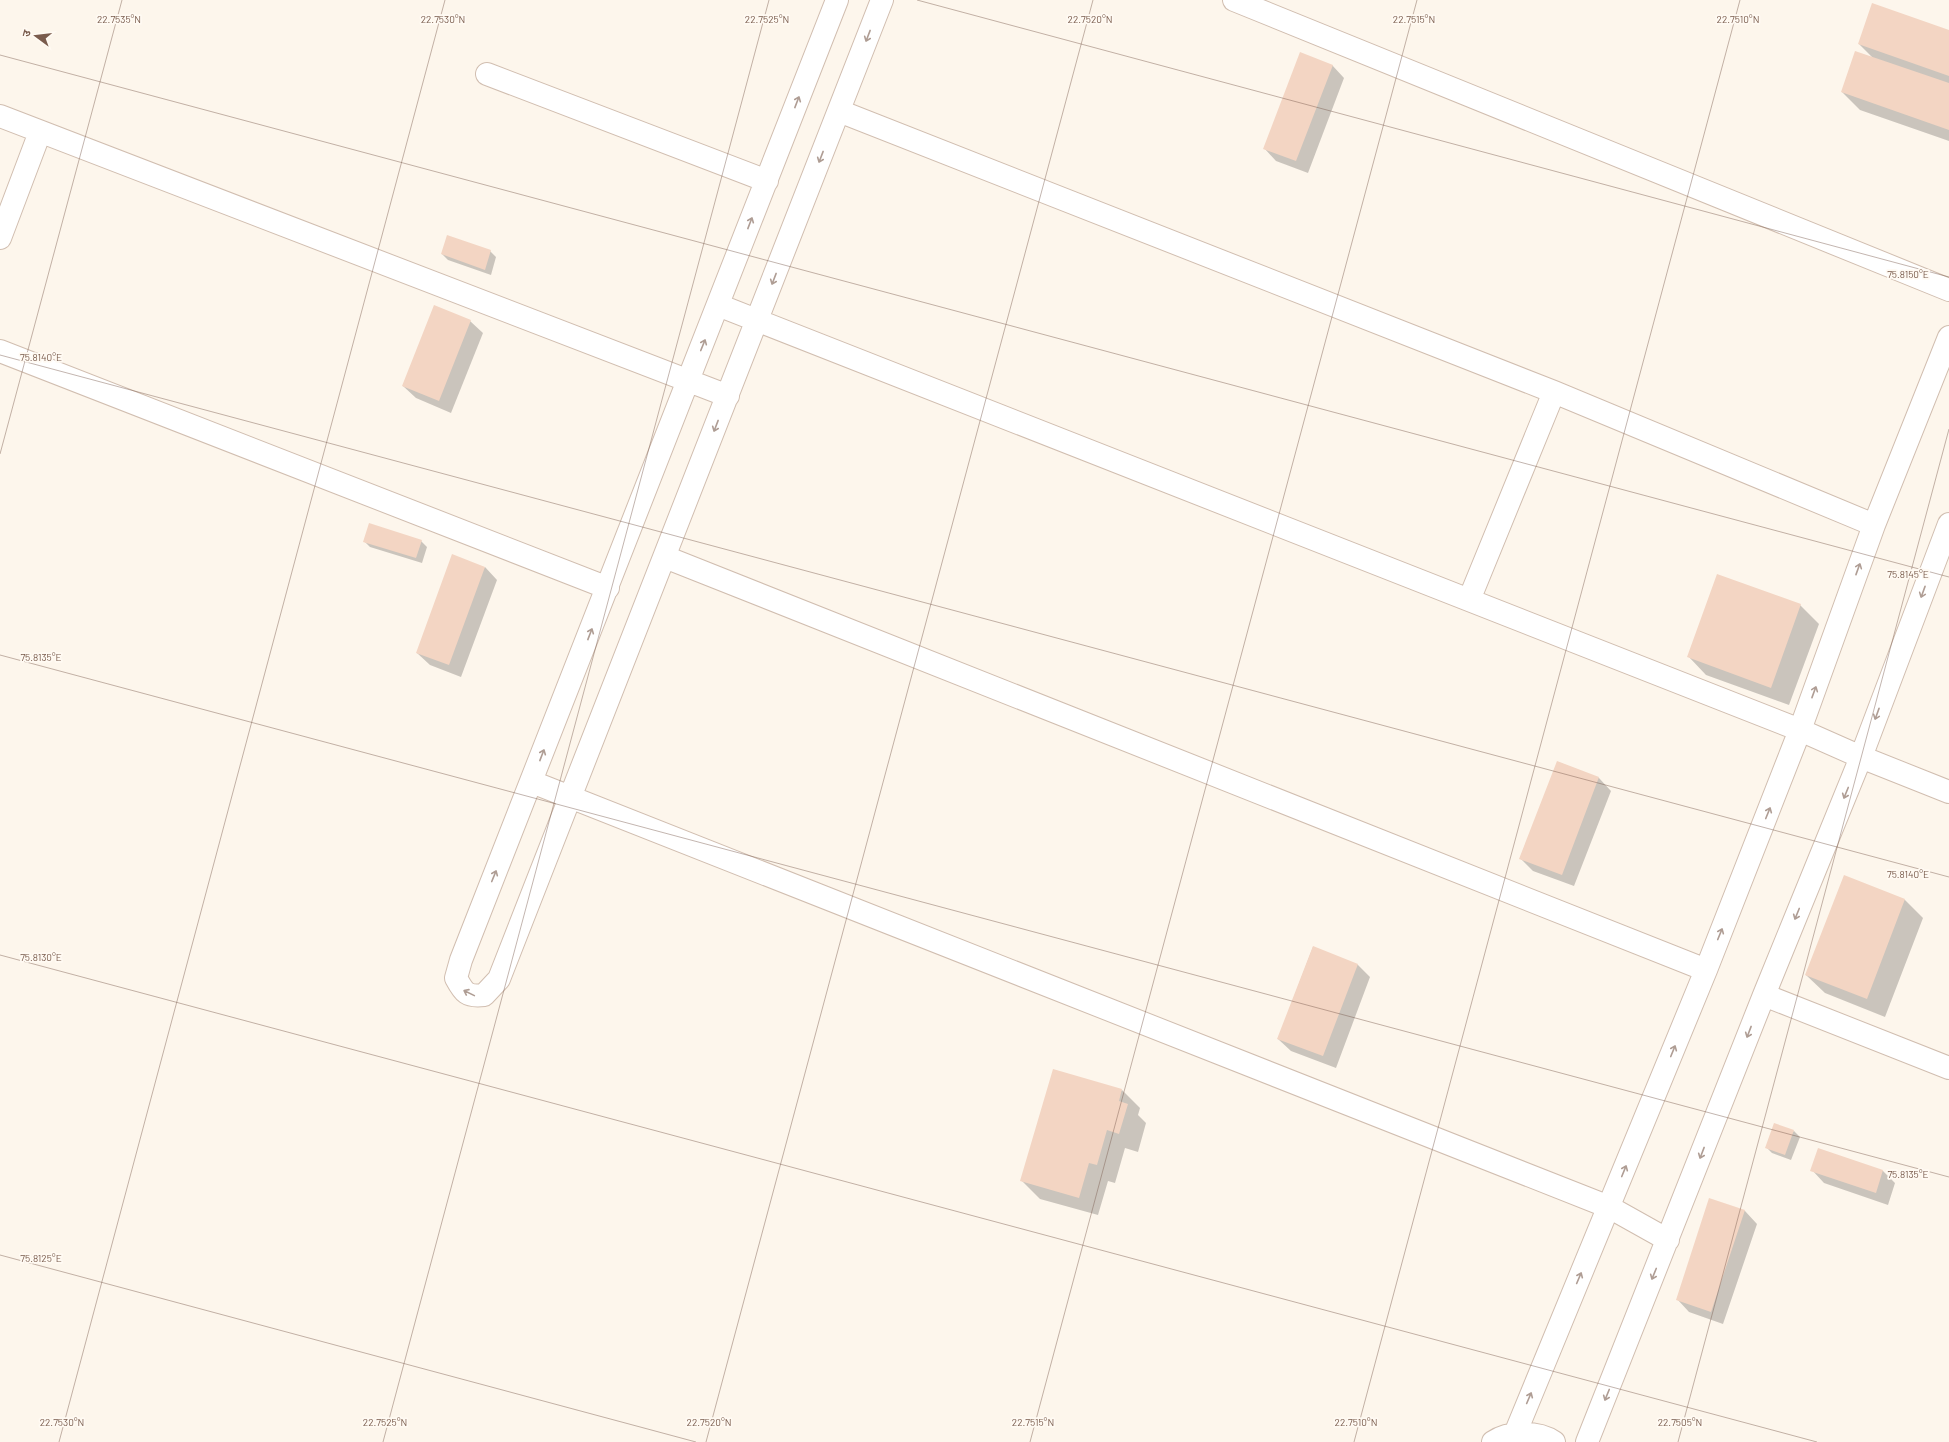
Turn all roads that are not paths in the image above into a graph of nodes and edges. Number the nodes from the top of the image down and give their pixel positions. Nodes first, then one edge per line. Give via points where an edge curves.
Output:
1 (837, 0) edge
2 (882, 0) edge
3 (1234, 0) edge
4 (487, 74) dead end
5 (839, 111) junction
6 (0, 116) edge
7 (40, 132) junction
8 (767, 181) junction
9 (0, 238) edge
10 (1949, 290) edge
11 (718, 305) junction
12 (757, 320) junction
13 (1949, 337) edge
14 (0, 351) edge
15 (688, 381) junction
16 (1554, 392) junction
17 (728, 396) junction
18 (1874, 525) junction
19 (1946, 537) edge
20 (665, 557) junction
21 (608, 588) junction
22 (1469, 600) junction
23 (1800, 730) junction
24 (1861, 757) junction
25 (532, 782) junction
26 (1949, 792) edge
27 (571, 798) junction
28 (1706, 970) junction
29 (1764, 996) junction
30 (1949, 1068) edge
31 (1609, 1207) junction
32 (1668, 1240) junction
33 (1514, 1434) junction
34 (1493, 1442) edge
35 (1554, 1442) edge
36 (1587, 1442) edge

8 -> 1 street
2 -> 5 street
3 - 10 street
4 - 8 street
5 -> 12 street
5 - 16 street
6 - 7 street
7 - 9 street
7 - 15 street
11 -> 8 street
11 - 12 street
15 -> 11 street
12 - 17 street
12 - 22 street
13 - 18 street
14 - 21 street
15 - 17 street
15 - 21 street
16 - 18 street
16 - 22 street
17 -> 20 street
23 -> 18 street
19 -> 24 street
20 - 27 street
20 - 28 street
25 -> 21 street
22 - 23 street
23 - 24 street
28 -> 23 street
24 - 26 street
24 -> 29 street
25 - 27 street
27 -> 25 street via 499,978 484,995 474,996 463,991 456,978
27 - 31 street
31 -> 28 street
29 - 30 street
29 -> 32 street
31 - 32 street
33 -> 31 street
32 -> 36 street
33 - 34 street
33 - 35 street via 1533,1434

